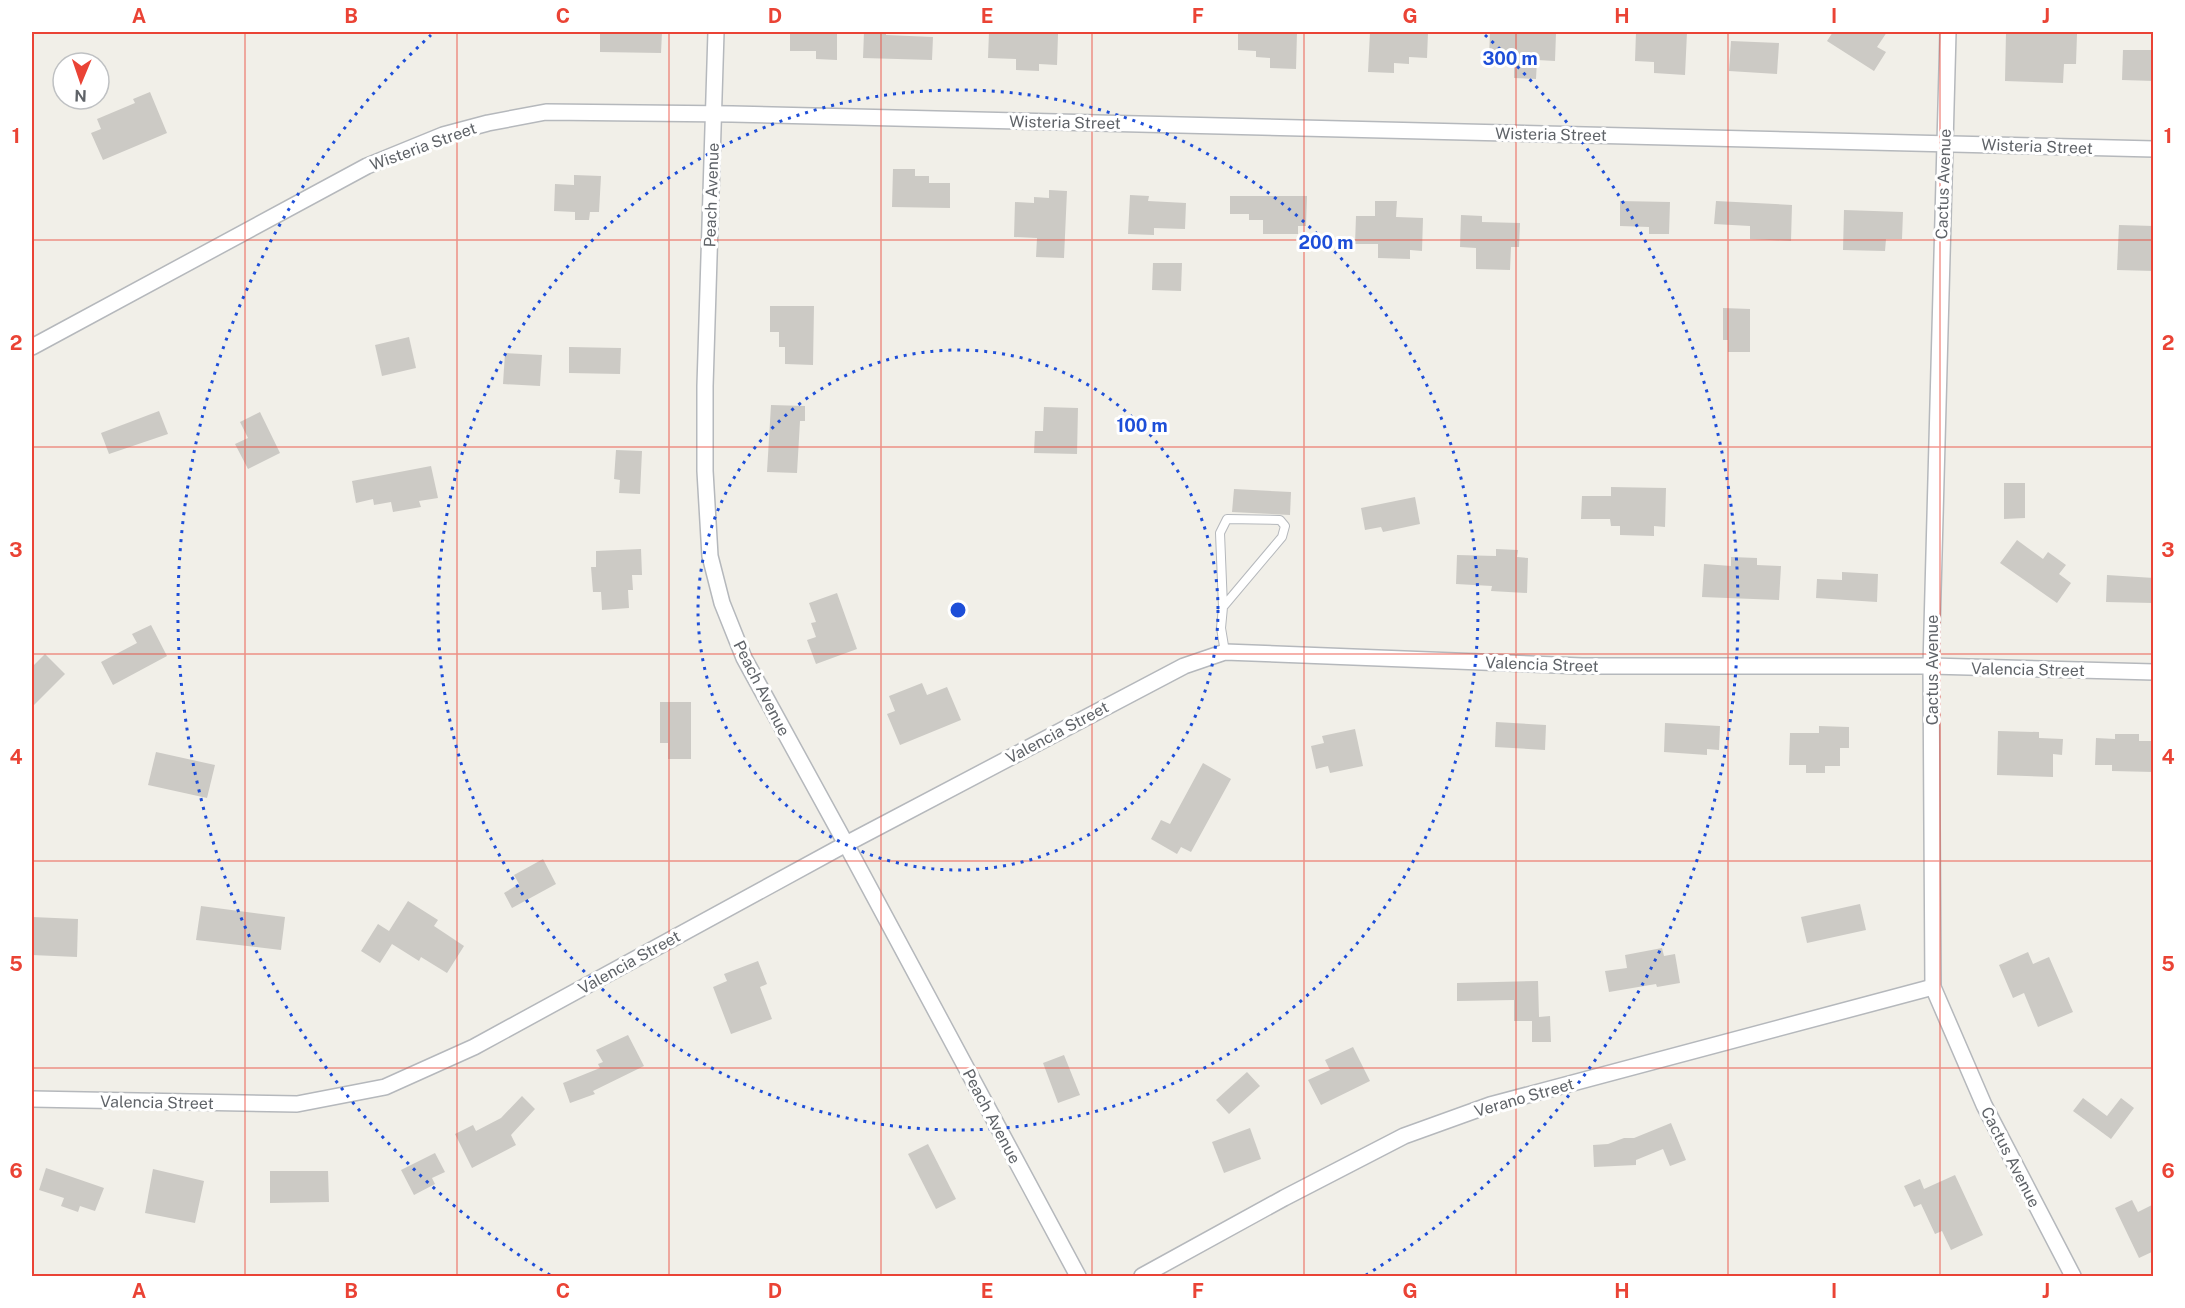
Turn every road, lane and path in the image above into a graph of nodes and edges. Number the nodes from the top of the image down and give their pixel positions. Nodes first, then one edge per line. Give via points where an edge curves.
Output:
1 (716, 32) edge
2 (1948, 32) edge
3 (714, 113) junction
4 (1944, 143) junction
5 (2154, 149) edge
6 (32, 347) edge
7 (1223, 607) junction
8 (1225, 652) junction
9 (1931, 666) junction
10 (2154, 672) edge
11 (846, 844) junction
12 (1933, 987) junction
13 (32, 1099) edge
14 (1078, 1276) edge
15 (1142, 1276) edge
16 (2073, 1276) edge

1 - 3 street, Peach Avenue
2 - 4 street, Cactus Avenue
3 - 4 street, Wisteria Street
3 - 6 street, Wisteria Street via 546,112 443,135 367,166
3 - 11 street, Peach Avenue via 705,386 710,556 722,603 744,658
4 - 5 street, Wisteria Street
4 - 9 street, Cactus Avenue
7 - 7 lane via 1220,533 1227,519 1280,520 1285,526 1282,537
7 - 8 lane
8 - 9 street, Valencia Street via 1582,666
8 - 11 street, Valencia Street via 1184,666
9 - 10 street, Valencia Street
9 - 12 street, Cactus Avenue
11 - 13 street, Valencia Street via 474,1047 385,1087 297,1104
11 - 14 street, Peach Avenue
12 - 15 street, Verano Street via 1490,1105 1404,1136
12 - 16 street, Cactus Avenue via 1984,1105

